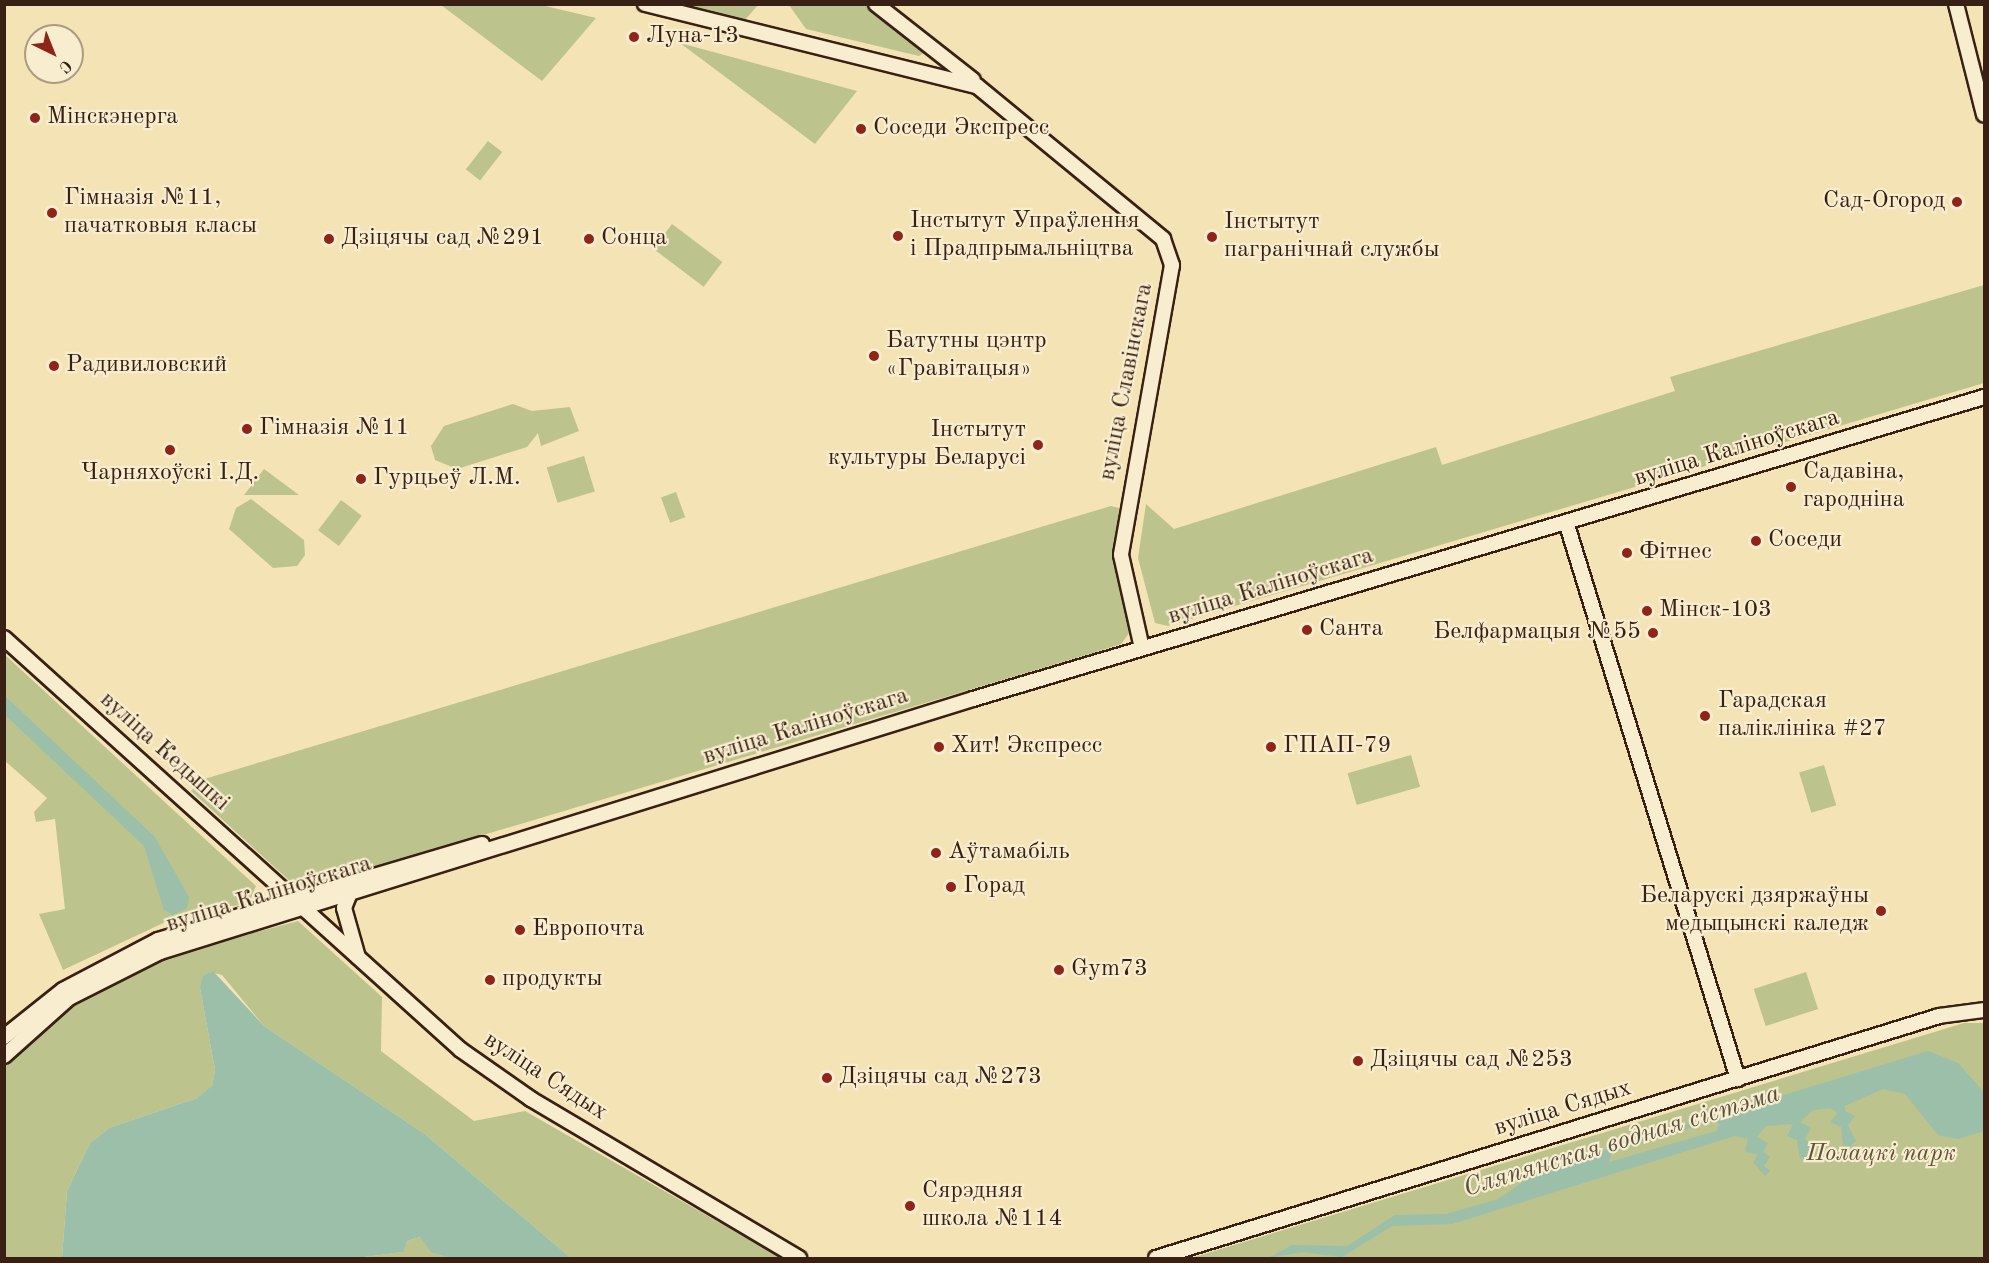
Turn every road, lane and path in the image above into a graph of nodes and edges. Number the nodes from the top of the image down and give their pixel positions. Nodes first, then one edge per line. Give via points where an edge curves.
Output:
1 (645, 4) edge
2 (876, 4) edge
3 (1956, 4) edge
4 (936, 54) junction
5 (930, 73) junction
6 (987, 91) junction
7 (1984, 115) edge
8 (1984, 397) edge
9 (1567, 525) junction
10 (4, 638) edge
11 (1142, 648) junction
12 (572, 822) junction
13 (351, 893) junction
14 (298, 904) junction
15 (360, 962) junction
16 (1984, 1010) edge
17 (4, 1038) edge
18 (4, 1056) edge
19 (1738, 1079) junction
20 (799, 1258) edge
21 (1156, 1258) edge

1 - 5 main road, вуліца Славінскага
2 - 4 main road
3 - 7 main road
4 - 5 main road
4 - 6 main road
5 - 6 main road, вуліца Славінскага
6 - 11 main road, вуліца Славінскага via 1151,225 1171,254 1121,547 1122,574
8 - 9 main road, вуліца Каліноўскага
9 - 11 main road, вуліца Каліноўскага
9 - 19 main road
10 - 14 main road, вуліца Кедышкі
11 - 12 main road, вуліца Каліноўскага
12 - 13 main road, вуліца Каліноўскага
12 - 14 main road, вуліца Каліноўскага
13 - 14 main road, вуліца Каліноўскага
13 - 15 main road via 344,908
14 - 15 main road, вуліца Сядых
14 - 17 main road, вуліца Каліноўскага via 135,950 63,990
14 - 18 main road, вуліца Каліноўскага via 116,971 69,998
15 - 20 main road, вуліца Сядых via 505,1082
16 - 19 main road, вуліца Сядых via 1939,1016
19 - 21 main road, вуліца Сядых

